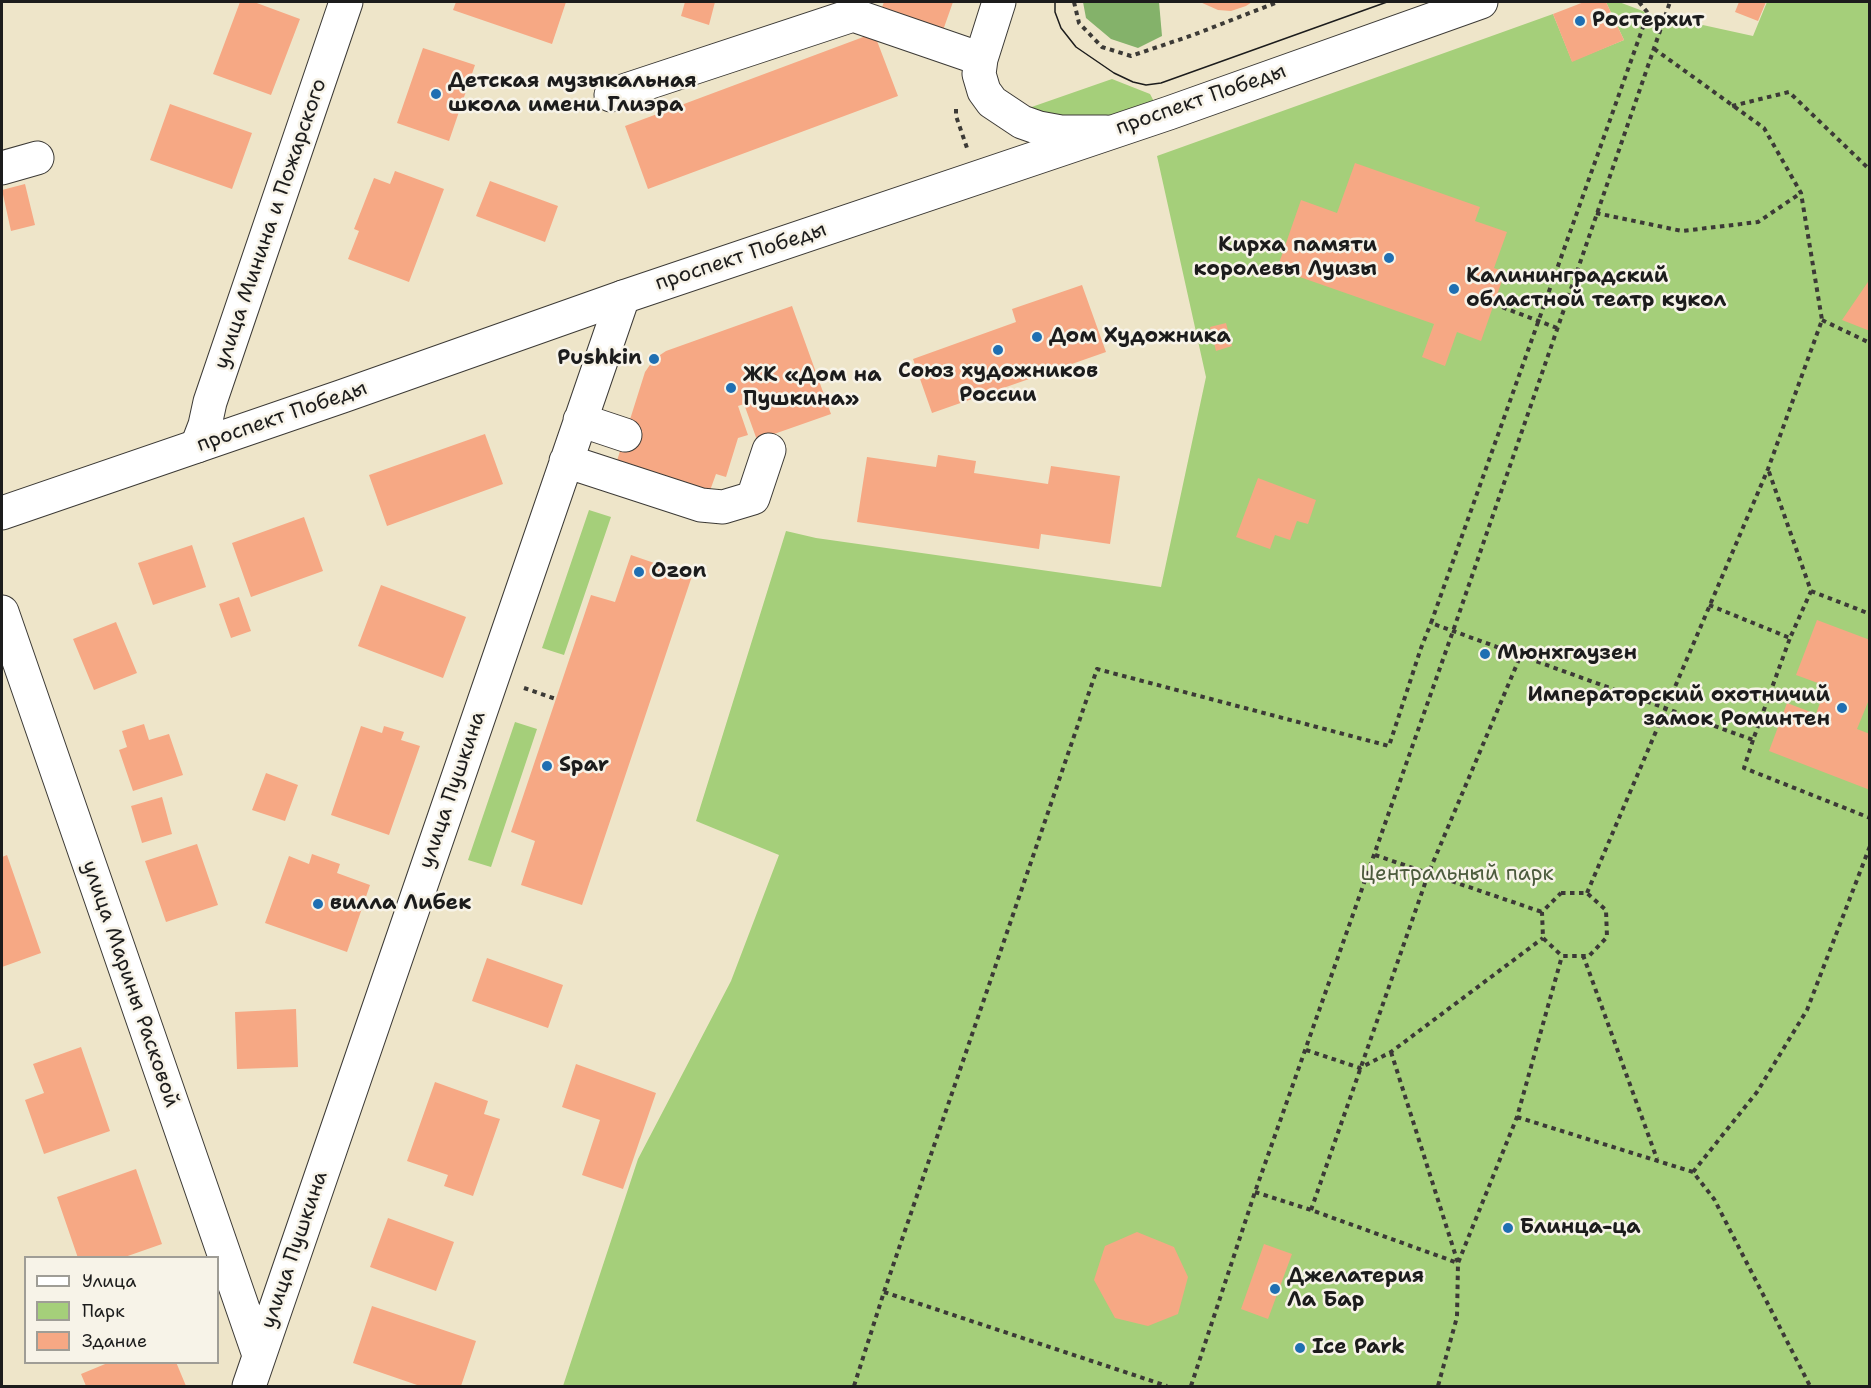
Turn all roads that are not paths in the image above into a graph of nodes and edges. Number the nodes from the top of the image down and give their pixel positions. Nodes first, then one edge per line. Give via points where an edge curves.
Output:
1 (346, 2) edge
2 (999, 2) edge
3 (1480, 2) edge
4 (856, 8) edge
5 (981, 58) junction
6 (611, 95) dead end
7 (1108, 132) junction
8 (37, 158) dead end
9 (2, 168) edge
10 (622, 297) junction
11 (580, 420) junction
12 (625, 435) dead end
13 (197, 446) junction
14 (769, 450) dead end
15 (566, 461) junction
16 (2, 513) edge
17 (2, 612) edge
18 (259, 1355) junction
19 (249, 1386) edge

1 - 13 street, улица Минина и Пожарского
2 - 5 street
3 - 7 street, проспект Победы
4 - 5 street
4 - 6 street
5 - 7 street via 979,74 984,91 992,102 1015,117 1039,128 1061,132
7 - 10 street, проспект Победы
8 - 9 street
10 - 11 street, улица Пушкина
10 - 13 street, проспект Победы
11 - 12 street
11 - 15 street, улица Пушкина
13 - 16 street, проспект Победы
14 - 15 street via 753,498 723,507 701,505
15 - 18 street, улица Пушкина
17 - 18 street, улица Марины Расковой
18 - 19 street, улица Пушкина

